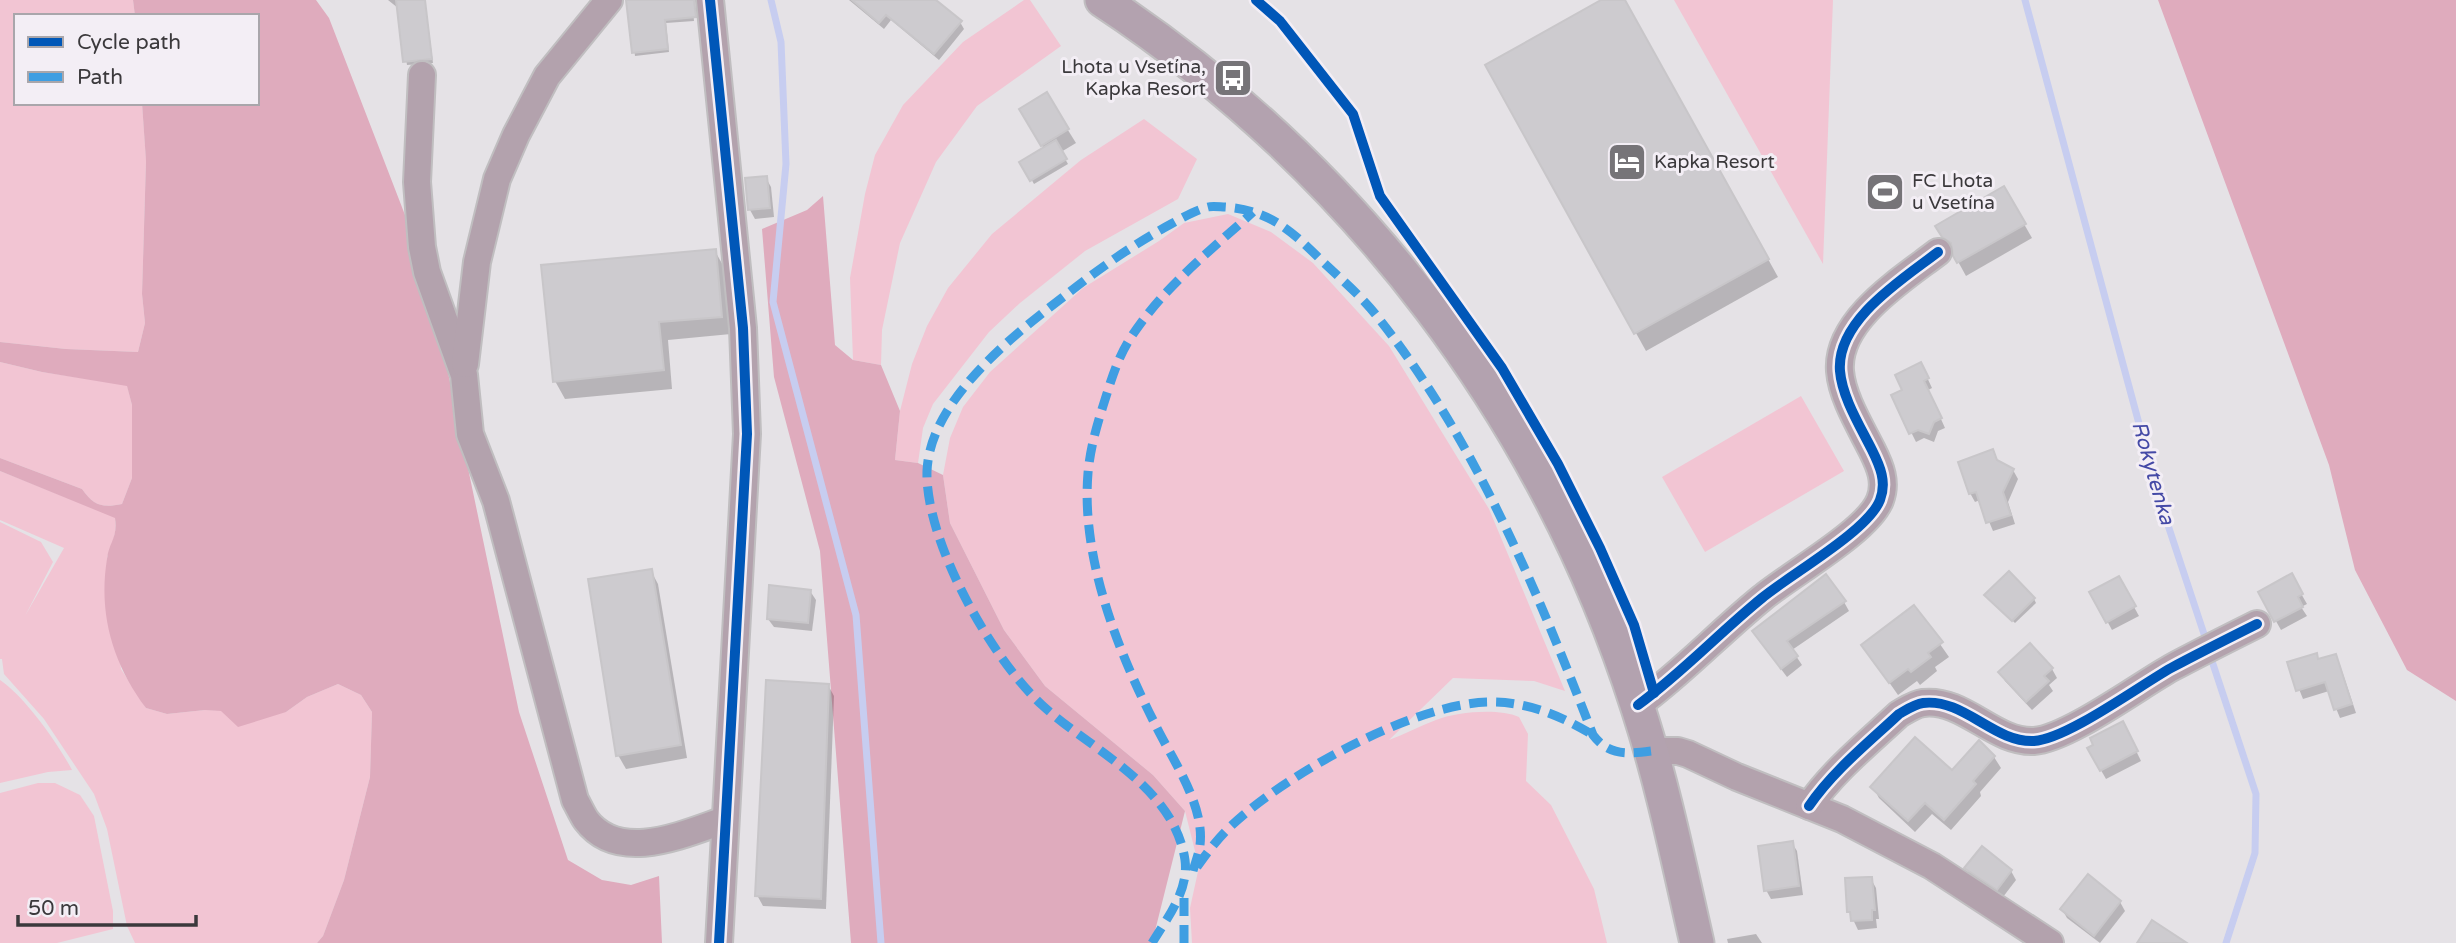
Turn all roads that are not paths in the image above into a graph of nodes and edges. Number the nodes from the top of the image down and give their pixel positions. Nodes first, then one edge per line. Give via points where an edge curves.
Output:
1 (609, 0) edge
2 (710, 0) edge
3 (1102, 0) edge
4 (422, 75) dead end
5 (1938, 252) dead end
6 (464, 375) junction
7 (2257, 624) dead end
8 (1638, 705) junction
9 (1651, 751) junction
10 (1809, 806) junction
11 (726, 820) junction
12 (719, 943) edge
13 (1697, 943) edge
14 (2050, 943) edge

1 - 6 street via 547,76 497,180 477,262
2 - 11 street via 743,328 747,434
3 - 8 main road via 1251,115 1338,200 1431,307 1497,402 1561,517
4 - 6 street via 417,182 422,247
5 - 8 street via 1880,297 1846,339 1841,354 1843,385 1881,467 1884,482 1876,509
6 - 11 street via 470,434 496,501 565,765 586,820 602,835 637,843 671,838
7 - 10 street via 2081,723 2035,741 2001,733 1955,709 1922,703 1899,714
8 - 9 main road
9 - 10 street via 1688,754
9 - 13 main road
10 - 14 street via 1932,866
11 - 12 street

